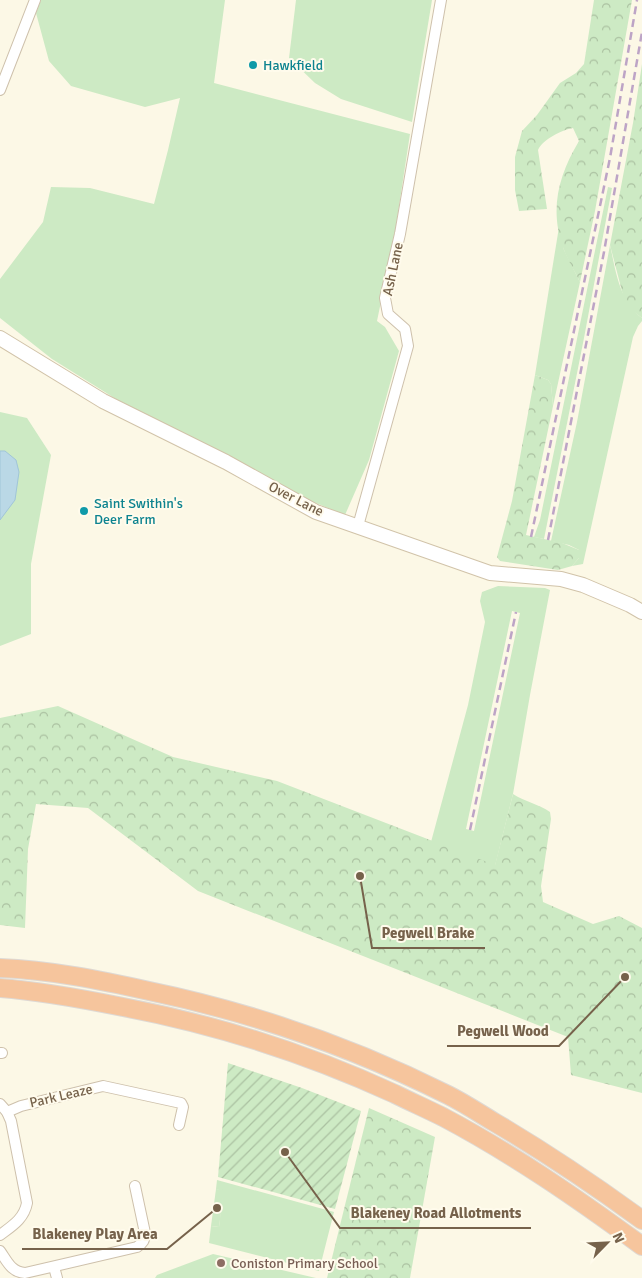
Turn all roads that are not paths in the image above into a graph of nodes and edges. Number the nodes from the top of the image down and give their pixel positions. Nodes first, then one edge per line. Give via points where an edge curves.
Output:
1 (35, 0) edge
2 (441, 0) edge
3 (0, 90) edge
4 (0, 338) edge
5 (358, 526) junction
6 (642, 612) edge
7 (0, 968) edge
8 (0, 988) edge
9 (0, 1104) edge
10 (8, 1112) junction
11 (179, 1125) dead end
12 (136, 1186) dead end
13 (642, 1220) edge
14 (0, 1235) edge
15 (642, 1246) edge
16 (0, 1251) edge
17 (54, 1266) junction
18 (57, 1278) edge

1 - 3 street
2 - 5 street, Ash Lane via 400,234 385,298 388,314 405,329 408,346
4 - 5 street, Over Lane via 102,401 226,462 316,512
5 - 6 street, Over Lane via 490,573 561,579
7 - 13 highway via 97,980 180,997 266,1020 359,1054 450,1096 520,1137
8 - 15 highway via 176,1017 239,1034 350,1074 442,1116 515,1158
9 - 10 street
10 - 11 street, Park Leaze via 21,1106 107,1086 181,1103
10 - 14 street via 27,1203 22,1218
12 - 17 street via 145,1233 143,1244
16 - 17 street via 16,1272
17 - 18 street

